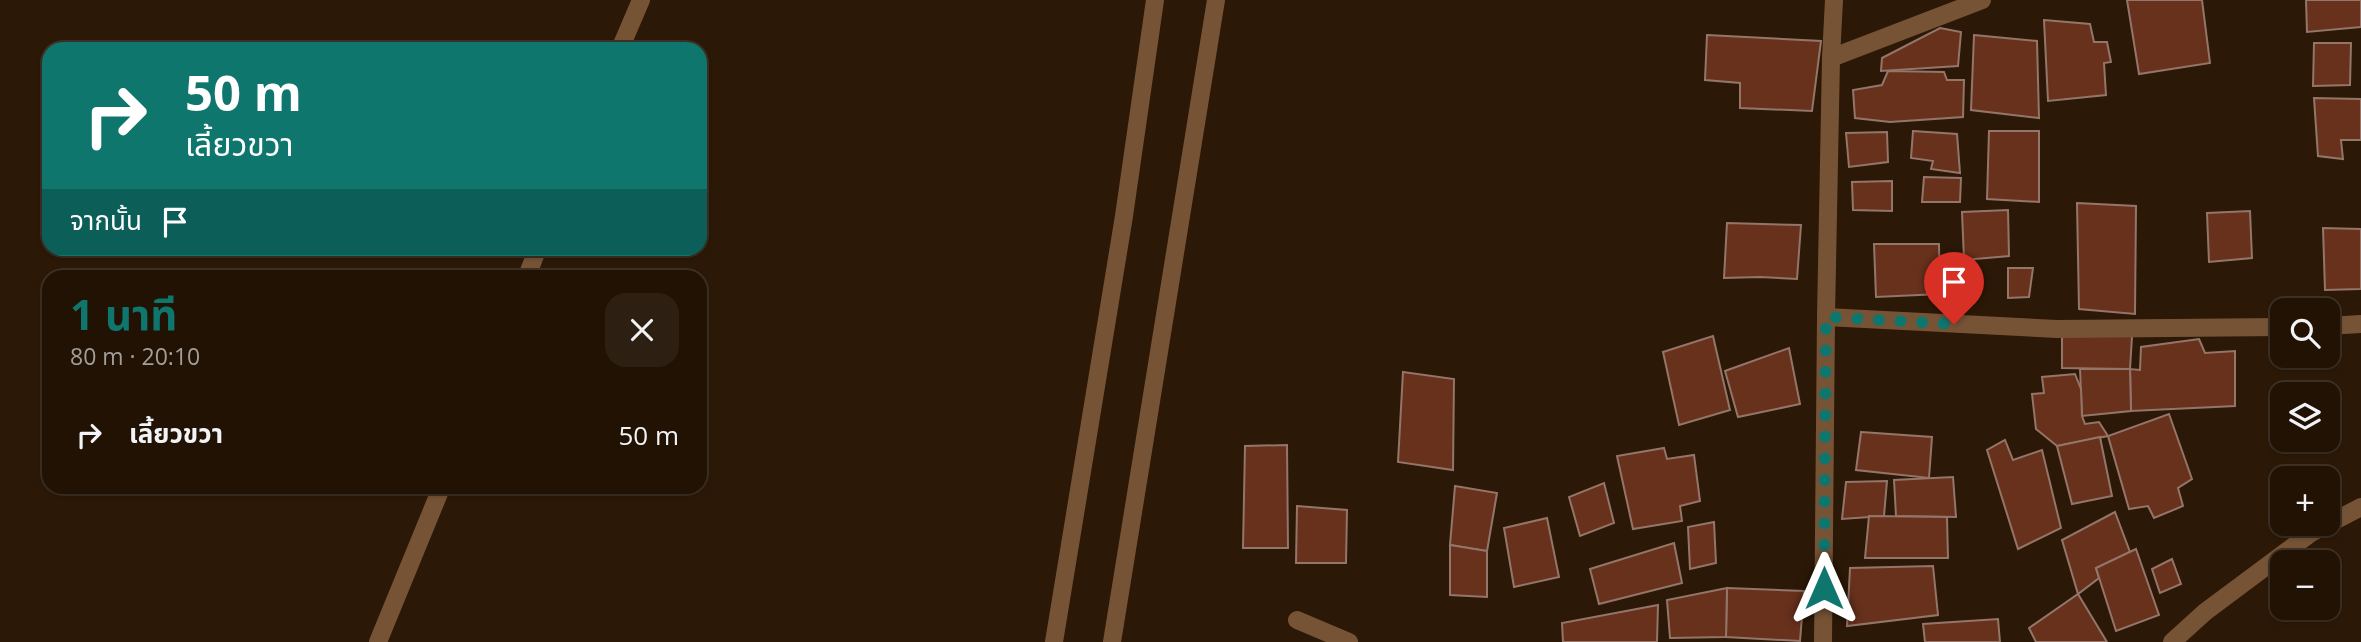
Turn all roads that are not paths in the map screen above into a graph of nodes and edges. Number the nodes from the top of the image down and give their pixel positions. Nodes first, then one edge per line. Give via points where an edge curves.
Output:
1 (641, 0) edge
2 (1155, 0) edge
3 (1216, 0) edge
4 (1834, 0) edge
5 (1982, 0) edge
6 (623, 42) edge
7 (1830, 58) junction
8 (1826, 317) junction
9 (2361, 324) edge
10 (2340, 325) edge
11 (2270, 327) edge
12 (439, 494) edge
13 (2361, 507) edge
14 (1297, 620) dead end
15 (378, 642) edge
16 (1054, 642) edge
17 (1112, 642) edge
18 (1349, 642) edge
19 (1823, 642) edge
20 (2172, 642) edge

1 - 6 street
2 - 16 street
3 - 17 street
4 - 7 street
5 - 7 street
7 - 8 street
8 - 11 street via 2057,329
8 - 19 street
9 - 10 street
12 - 15 street
13 - 20 street via 2311,533
14 - 18 street

